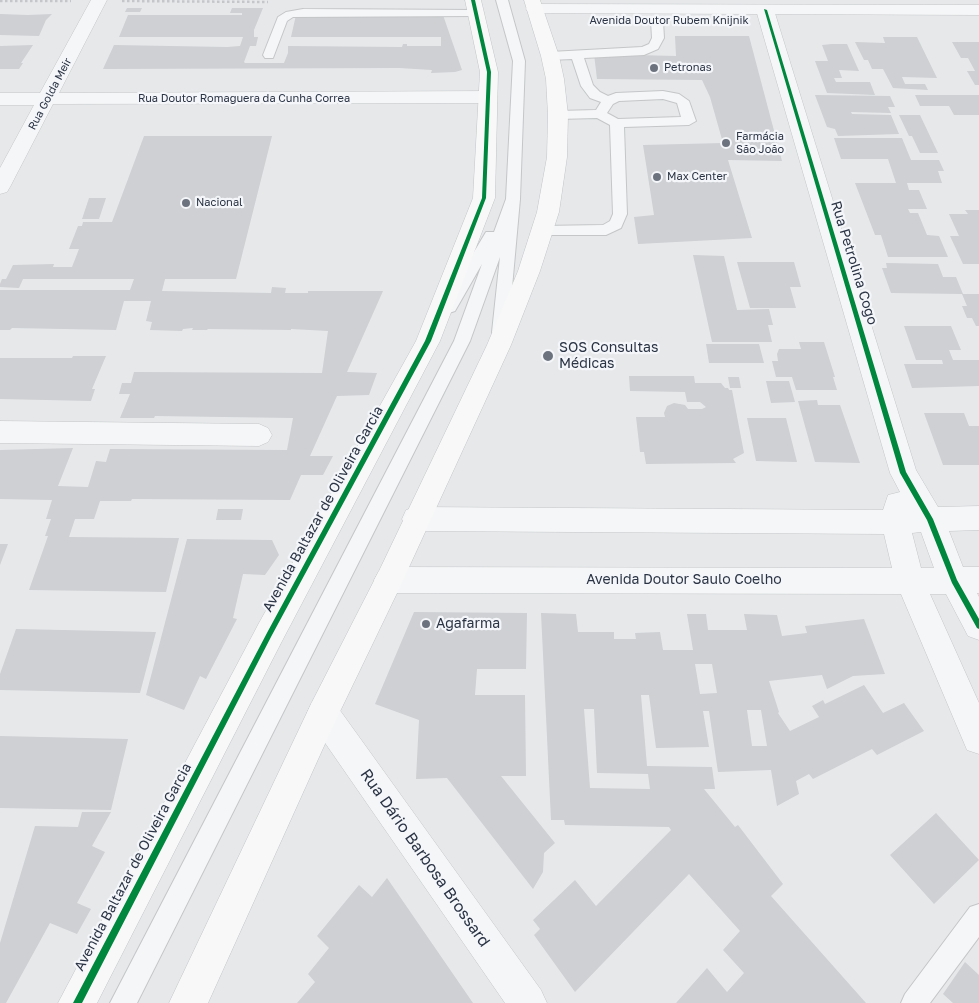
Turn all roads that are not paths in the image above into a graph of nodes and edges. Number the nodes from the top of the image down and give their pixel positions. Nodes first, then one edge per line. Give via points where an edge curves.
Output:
1 (99, 0) edge
2 (502, 0) edge
3 (474, 7) edge
4 (535, 10) edge
5 (659, 10) edge
6 (979, 10) edge
7 (767, 16) junction
8 (979, 23) edge
9 (578, 55) junction
10 (269, 56) dead end
11 (550, 56) junction
12 (488, 98) junction
13 (0, 99) edge
14 (47, 99) junction
15 (608, 101) junction
16 (600, 114) junction
17 (558, 115) junction
18 (617, 123) junction
19 (0, 187) edge
20 (513, 198) junction
21 (542, 231) junction
22 (428, 341) junction
23 (499, 345) junction
24 (0, 432) edge
25 (259, 435) dead end
26 (903, 473) junction
27 (979, 518) edge
28 (416, 519) junction
29 (930, 519) junction
30 (895, 522) junction
31 (388, 580) junction
32 (966, 580) edge
33 (910, 581) junction
34 (979, 626) edge
35 (323, 713) junction
36 (979, 738) edge
37 (979, 916) edge
38 (77, 1003) edge
39 (123, 1003) edge
40 (188, 1003) edge
41 (528, 1003) edge
42 (914, 1003) edge

1 - 14 street, Rua Golda Meir
2 - 20 lane via 518,60
3 - 10 lane via 290,14 282,19
3 - 12 main road, Avenida Baltazar de Oliveira Garcia via 489,72
4 - 5 street, Avenida Doutor Rubem Knijnik
4 - 11 main road
5 - 7 street, Avenida Doutor Rubem Knijnik
5 - 9 lane via 658,38 654,46 644,51
6 - 7 street, Avenida Doutor Rubem Knijnik
7 - 8 street, Avenida Doutor Rubem Knijnik
7 - 26 street, Rua Petrolina Cogo
9 - 11 lane
9 - 15 lane via 587,86 595,95
11 - 17 main road
12 - 14 street, Rua Doutor Romaguera da Cunha Correa
12 - 22 main road, Avenida Baltazar de Oliveira Garcia via 484,198
13 - 14 street, Rua Doutor Romaguera da Cunha Correa
14 - 19 street, Rua Golda Meir
15 - 16 lane
15 - 18 lane via 616,97 674,97 683,101 689,121
16 - 17 lane
16 - 18 lane
17 - 21 main road via 557,157
18 - 21 lane via 620,214 616,224 606,230
20 - 22 lane
20 - 23 lane
20 - 39 lane via 462,340
21 - 23 main road
22 - 38 main road, Avenida Baltazar de Oliveira Garcia via 270,633
23 - 28 main road
24 - 25 street
26 - 29 street, Rua Petrolina Cogo
26 - 30 street, Rua Petrolina Cogo
27 - 29 street
28 - 30 street
28 - 31 main road
29 - 30 street
29 - 32 street, Rua Petrolina Cogo
30 - 33 street
31 - 33 street, Avenida Doutor Saulo Coelho
31 - 35 main road
32 - 33 street, Avenida Doutor Saulo Coelho
32 - 34 street, Rua Petrolina Cogo
33 - 36 street
35 - 40 main road
35 - 41 street, Rua Dário Barbosa Brossard
37 - 42 lane

